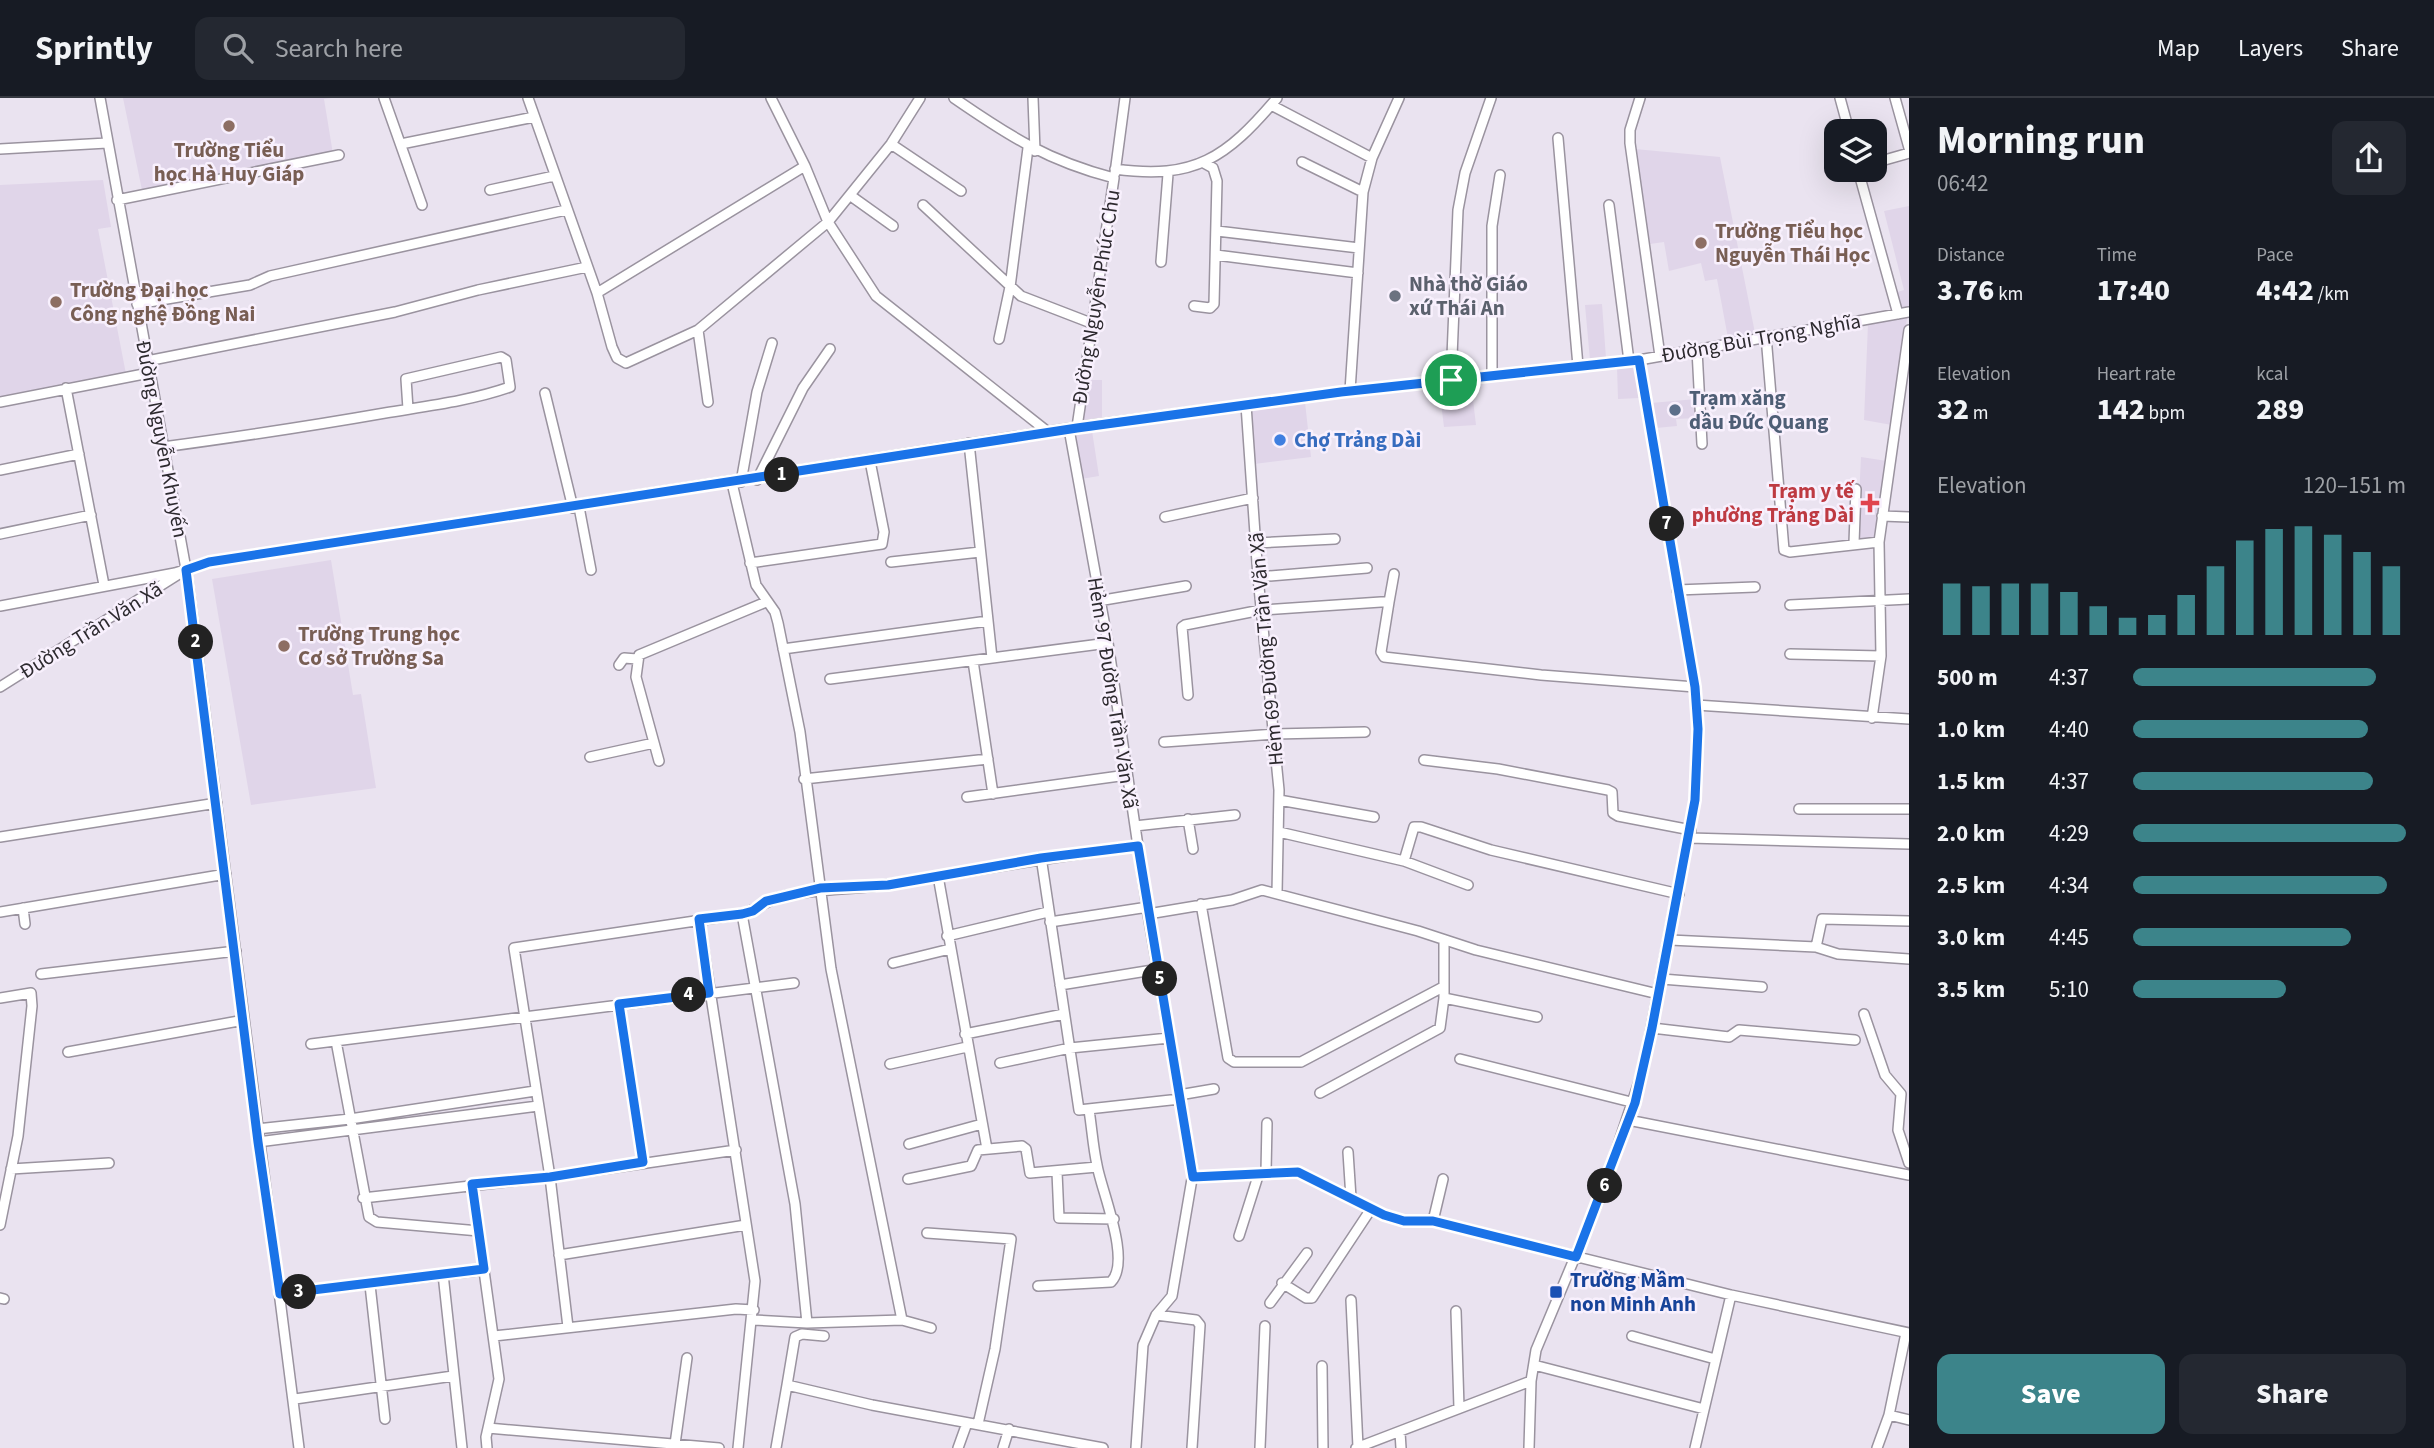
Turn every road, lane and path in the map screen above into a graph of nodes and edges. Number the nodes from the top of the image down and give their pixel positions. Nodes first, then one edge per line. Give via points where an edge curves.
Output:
1 (100, 98) edge
2 (384, 98) edge
3 (528, 98) edge
4 (771, 98) edge
5 (920, 98) edge
6 (954, 98) edge
7 (1033, 98) edge
8 (1125, 98) edge
9 (1399, 98) edge
10 (1491, 98) edge
11 (1640, 98) edge
12 (1840, 98) edge
13 (1895, 98) edge
14 (1273, 100) edge
15 (534, 117) junction
16 (1846, 119) edge
17 (1558, 138) dead end
18 (107, 143) junction
19 (401, 144) junction
20 (891, 144) junction
21 (1909, 148) edge
22 (1, 149) edge
23 (1032, 149) junction
24 (1909, 153) edge
25 (339, 155) dead end
26 (1372, 158) junction
27 (1887, 159) edge
28 (1302, 162) dead end
29 (1204, 163) junction
30 (805, 166) junction
31 (1168, 173) junction
32 (1115, 174) junction
33 (1500, 175) dead end
34 (554, 176) junction
35 (1861, 182) edge
36 (490, 190) dead end
37 (961, 191) dead end
38 (1363, 192) junction
39 (851, 196) junction
40 (117, 200) junction
41 (422, 205) dead end
42 (923, 205) dead end
43 (1609, 205) dead end
44 (566, 210) junction
45 (828, 222) junction
46 (893, 226) dead end
47 (1217, 231) junction
48 (1359, 248) junction
49 (1216, 255) junction
50 (1161, 262) dead end
51 (587, 267) junction
52 (1358, 273) junction
53 (1010, 287) junction
54 (597, 293) junction
55 (137, 304) junction
56 (1194, 306) dead end
57 (1909, 312) edge
58 (1898, 314) junction
59 (1091, 323) junction
60 (698, 330) junction
61 (1909, 330) edge
62 (1766, 336) junction
63 (999, 340) dead end
64 (772, 343) dead end
65 (830, 349) dead end
66 (1697, 350) junction
67 (1660, 356) junction
68 (147, 360) junction
69 (1634, 360) junction
70 (1578, 366) junction
71 (149, 373) junction
72 (1492, 376) junction
73 (1451, 380) junction
74 (66, 388) junction
75 (1350, 391) junction
76 (545, 393) dead end
77 (0, 402) edge
78 (708, 402) dead end
79 (1246, 405) junction
80 (408, 410) junction
81 (1073, 428) junction
82 (1048, 432) junction
83 (969, 443) junction
84 (1702, 444) dead end
85 (163, 447) junction
86 (79, 454) junction
87 (870, 461) junction
88 (0, 470) edge
89 (757, 480) junction
90 (737, 482) junction
91 (1856, 489) dead end
92 (1253, 498) junction
93 (576, 507) junction
94 (91, 515) junction
95 (1882, 516) junction
96 (1165, 517) dead end
97 (1909, 517) edge
98 (0, 534) edge
99 (1335, 539) dead end
100 (1879, 542) junction
101 (1256, 543) junction
102 (1854, 543) junction
103 (980, 552) junction
104 (891, 562) dead end
105 (750, 563) junction
106 (1367, 568) dead end
107 (591, 570) dead end
108 (183, 571) junction
109 (1394, 574) dead end
110 (1258, 577) junction
111 (104, 585) junction
112 (1186, 586) dead end
113 (1755, 587) dead end
114 (1677, 590) junction
115 (1880, 599) junction
116 (1909, 600) edge
117 (1098, 601) junction
118 (766, 602) junction
119 (1389, 602) junction
120 (1790, 605) dead end
121 (0, 606) edge
122 (1261, 610) junction
123 (988, 621) junction
124 (1108, 643) junction
125 (783, 649) junction
126 (1790, 654) dead end
127 (1881, 656) junction
128 (621, 657) dead end
129 (992, 658) junction
130 (637, 659) junction
131 (972, 661) junction
132 (830, 679) dead end
133 (0, 687) edge
134 (1695, 687) junction
135 (1188, 695) dead end
136 (1696, 705) junction
137 (1872, 718) junction
138 (1909, 719) edge
139 (1365, 732) dead end
140 (1275, 734) junction
141 (1164, 741) dead end
142 (654, 743) junction
143 (590, 757) dead end
144 (988, 759) junction
145 (1424, 760) dead end
146 (659, 761) dead end
147 (1127, 775) junction
148 (804, 779) junction
149 (993, 794) junction
150 (967, 797) dead end
151 (1279, 800) junction
152 (217, 803) junction
153 (1799, 809) dead end
154 (1909, 809) edge
155 (1236, 815) dead end
156 (1374, 817) dead end
157 (1188, 819) junction
158 (1135, 826) junction
159 (1279, 832) junction
160 (1690, 834) junction
161 (0, 837) edge
162 (1909, 844) edge
163 (1138, 846) junction
164 (1193, 849) dead end
165 (1041, 858) junction
166 (1404, 861) junction
167 (226, 874) junction
168 (938, 876) junction
169 (1468, 886) dead end
170 (820, 888) junction
171 (1277, 893) junction
172 (1679, 894) junction
173 (1201, 904) junction
174 (23, 908) junction
175 (1148, 911) junction
176 (0, 912) edge
177 (742, 914) junction
178 (1049, 917) junction
179 (699, 919) junction
180 (1909, 921) edge
181 (25, 924) dead end
182 (947, 936) junction
183 (1444, 940) junction
184 (1670, 940) junction
185 (1816, 947) junction
186 (950, 949) junction
187 (236, 951) junction
188 (1909, 959) edge
189 (893, 963) dead end
190 (1158, 968) junction
191 (41, 974) dead end
192 (1662, 979) junction
193 (794, 983) dead end
194 (1060, 985) junction
195 (755, 987) junction
196 (1443, 987) junction
197 (1762, 987) dead end
198 (709, 993) junction
199 (1658, 994) junction
200 (0, 998) edge
201 (1444, 999) junction
202 (619, 1004) junction
203 (1064, 1014) junction
204 (1864, 1014) dead end
205 (524, 1017) junction
206 (1537, 1017) dead end
207 (244, 1020) junction
208 (1652, 1028) junction
209 (965, 1034) junction
210 (1170, 1038) junction
211 (1855, 1040) dead end
212 (336, 1041) junction
213 (311, 1044) dead end
214 (967, 1047) junction
215 (1070, 1048) junction
216 (68, 1052) dead end
217 (1460, 1059) dead end
218 (1000, 1063) dead end
219 (890, 1064) dead end
220 (1214, 1089) dead end
221 (535, 1091) junction
222 (1320, 1093) dead end
223 (1180, 1097) junction
224 (1635, 1103) junction
225 (538, 1106) junction
226 (1089, 1111) junction
227 (350, 1119) junction
228 (1629, 1121) junction
229 (1267, 1123) dead end
230 (982, 1124) junction
231 (257, 1129) junction
232 (351, 1131) junction
233 (258, 1142) junction
234 (909, 1144) dead end
235 (1907, 1148) edge
236 (988, 1149) junction
237 (736, 1150) junction
238 (1348, 1152) dead end
239 (643, 1162) junction
240 (109, 1163) dead end
241 (1909, 1163) edge
242 (1097, 1167) junction
243 (11, 1169) junction
244 (1057, 1172) junction
245 (1262, 1173) junction
246 (1909, 1175) edge
247 (550, 1177) junction
248 (1193, 1177) junction
249 (908, 1180) dead end
250 (1443, 1180) dead end
251 (472, 1184) junction
252 (363, 1198) junction
253 (1351, 1198) junction
254 (1371, 1209) junction
255 (1114, 1219) junction
256 (1433, 1221) junction
257 (0, 1225) edge
258 (746, 1225) junction
259 (479, 1231) junction
260 (927, 1233) dead end
261 (1239, 1236) dead end
262 (1307, 1253) dead end
263 (559, 1255) junction
264 (1576, 1257) junction
265 (484, 1269) junction
266 (443, 1274) junction
267 (1282, 1283) junction
268 (370, 1285) junction
269 (1038, 1286) dead end
270 (280, 1294) junction
271 (1731, 1295) junction
272 (1351, 1300) dead end
273 (1270, 1303) dead end
274 (754, 1310) junction
275 (1456, 1311) dead end
276 (1156, 1315) junction
277 (753, 1320) junction
278 (902, 1320) junction
279 (807, 1323) junction
280 (568, 1326) junction
281 (1265, 1326) dead end
282 (931, 1328) dead end
283 (1908, 1333) edge
284 (494, 1336) junction
285 (824, 1336) dead end
286 (1632, 1336) dead end
287 (687, 1358) dead end
288 (1715, 1359) junction
289 (1534, 1365) junction
290 (1322, 1366) dead end
291 (453, 1376) junction
292 (1531, 1381) junction
293 (381, 1384) junction
294 (787, 1385) junction
295 (295, 1399) junction
296 (1458, 1408) junction
297 (1704, 1409) junction
298 (1889, 1415) junction
299 (385, 1419) dead end
300 (1909, 1420) edge
301 (967, 1423) junction
302 (978, 1424) junction
303 (488, 1428) junction
304 (1009, 1429) junction
305 (1400, 1432) junction
306 (675, 1444) junction
307 (1063, 1444) edge
308 (299, 1448) edge
309 (462, 1448) edge
310 (487, 1448) edge
311 (719, 1448) edge
312 (738, 1448) edge
313 (776, 1448) edge
314 (958, 1448) edge
315 (1003, 1448) edge
316 (1103, 1448) edge
317 (1136, 1448) edge
318 (1192, 1448) edge
319 (1260, 1448) edge
320 (1323, 1448) edge
321 (1357, 1448) edge
322 (1401, 1448) edge
323 (1529, 1448) edge
324 (1695, 1448) edge
325 (1877, 1448) edge

1 - 18 street, Đường Nguyễn Khuyến
2 - 19 street
3 - 15 street
4 - 30 street
5 - 20 street
6 - 23 street, Đường Nguyễn Phúc Chu
7 - 23 street
8 - 32 street
9 - 26 street
10 - 73 street via 1465,173 1458,210
11 - 67 street via 1630,143
12 - 16 street
13 - 21 street
14 - 26 street
14 - 29 street
15 - 19 street
15 - 34 street
17 - 70 street
18 - 22 street
18 - 40 street, Đường Nguyễn Khuyến
19 - 41 street
20 - 37 street
20 - 39 street
23 - 32 street, Đường Nguyễn Phúc Chu
23 - 53 street
24 - 27 street
25 - 40 street
26 - 38 street
28 - 38 street
29 - 31 street
29 - 47 street via 1216,173
30 - 45 street
30 - 54 street
31 - 32 street
31 - 50 street
32 - 59 street, Đường Nguyễn Phúc Chu
33 - 72 street via 1492,226
34 - 36 street
34 - 44 street
35 - 58 street
38 - 48 street
39 - 45 street
39 - 46 street
40 - 55 street, Đường Nguyễn Khuyến
42 - 53 street
43 - 69 street
44 - 51 street
44 - 55 street via 270,276 250,285
45 - 60 street
45 - 82 street via 890,310
47 - 48 street
47 - 49 street
48 - 52 street
49 - 52 street
49 - 56 street via 1214,304 1210,308
51 - 54 street
51 - 68 street via 395,312
52 - 75 street
53 - 59 street via 1033,302
53 - 63 street
54 - 60 street via 612,347 626,363
55 - 68 street, Đường Nguyễn Khuyến
57 - 58 street, Đường Bùi Trọng Nghĩa
58 - 62 street, Đường Bùi Trọng Nghĩa
59 - 81 street, Đường Nguyễn Phúc Chu
60 - 78 street
61 - 95 street
62 - 66 street, Đường Bùi Trọng Nghĩa
62 - 102 street via 1784,550
64 - 90 street
65 - 89 street via 803,388
66 - 67 street, Đường Bùi Trọng Nghĩa
66 - 84 street
67 - 69 street, Đường Bùi Trọng Nghĩa
68 - 71 street, Đường Nguyễn Khuyến
69 - 70 street, Đường Trần Văn Xã
69 - 114 street, Đường Bùi Trọng Nghĩa
70 - 72 street, Đường Trần Văn Xã
71 - 74 street
71 - 85 street, Đường Nguyễn Khuyến
72 - 73 street, Đường Trần Văn Xã
73 - 75 street, Đường Trần Văn Xã
74 - 77 street
74 - 86 street
75 - 79 street, Đường Trần Văn Xã
76 - 93 street
79 - 81 street, Đường Trần Văn Xã
79 - 92 street, Hẻm 69 Đường Trần Văn Xã
80 - 80 street via 406,379 501,357 506,360 510,387
80 - 85 street
81 - 82 street, Đường Trần Văn Xã
81 - 117 street, Hẻm 97 Đường Trần Văn Xã
82 - 83 street, Đường Trần Văn Xã
83 - 87 street, Đường Trần Văn Xã
83 - 103 street
85 - 108 street, Đường Nguyễn Khuyến
86 - 88 street
86 - 94 street
87 - 89 street, Đường Trần Văn Xã
87 - 105 street via 884,532 882,544
89 - 90 street, Đường Trần Văn Xã
90 - 93 street, Đường Trần Văn Xã
90 - 105 street
91 - 102 street
92 - 96 street
92 - 101 street, Hẻm 69 Đường Trần Văn Xã
93 - 107 street
93 - 108 street, Đường Trần Văn Xã via 209,562
94 - 98 street
94 - 111 street
95 - 97 street
95 - 100 street
99 - 101 street
100 - 102 street
100 - 115 street
101 - 110 street, Hẻm 69 Đường Trần Văn Xã
103 - 104 street
103 - 123 street
105 - 118 street via 755,585
106 - 110 street
108 - 111 street
108 - 133 street, Đường Trần Văn Xã
108 - 152 street, Đường Nguyễn Khuyến
109 - 119 street
110 - 122 street, Hẻm 69 Đường Trần Văn Xã
111 - 121 street
112 - 117 street
113 - 114 street
114 - 134 street, Đường Bùi Trọng Nghĩa
115 - 116 street
115 - 120 street
115 - 127 street
117 - 124 street, Hẻm 97 Đường Trần Văn Xã
118 - 125 street via 775,612
118 - 130 street via 642,652
119 - 122 street
119 - 134 street via 1384,657
122 - 135 street via 1182,627
122 - 140 street, Hẻm 69 Đường Trần Văn Xã
123 - 125 street
123 - 129 street
124 - 129 street
124 - 147 street, Hẻm 97 Đường Trần Văn Xã
125 - 148 street
126 - 127 street
127 - 137 street
128 - 130 street
129 - 131 street
130 - 142 street via 636,677
131 - 132 street
131 - 144 street
134 - 136 street, Đường Bùi Trọng Nghĩa
136 - 137 street
136 - 160 street, Đường Bùi Trọng Nghĩa via 1697,765
137 - 138 street
139 - 140 street
140 - 141 street
140 - 151 street, Hẻm 69 Đường Trần Văn Xã
142 - 143 street
142 - 146 street
144 - 148 street
144 - 149 street
145 - 160 street via 1608,790 1618,816
147 - 149 street
147 - 158 street, Hẻm 97 Đường Trần Văn Xã
148 - 170 street
149 - 150 street
151 - 156 street
151 - 159 street, Hẻm 69 Đường Trần Văn Xã
152 - 161 street
152 - 167 street, Đường Nguyễn Khuyến
153 - 154 street
155 - 157 street
157 - 158 street
157 - 164 street
158 - 163 street, Hẻm 97 Đường Trần Văn Xã
159 - 166 street
159 - 171 street, Hẻm 69 Đường Trần Văn Xã
160 - 162 street
160 - 172 street, Đường Bùi Trọng Nghĩa
163 - 165 street
163 - 175 street, Hẻm 97 Đường Trần Văn Xã
165 - 168 street
165 - 178 street
166 - 169 street
166 - 172 street via 1410,834 1414,827 1421,827 1491,850
167 - 174 street
167 - 187 street, Đường Nguyễn Khuyến
168 - 170 street via 888,885
168 - 182 street
170 - 177 street via 766,901
170 - 278 street via 843,1033
171 - 173 street via 1254,891
171 - 183 street
172 - 184 street, Đường Bùi Trọng Nghĩa
173 - 175 street
173 - 196 street via 1228,1058 1234,1062 1301,1062
174 - 176 street
174 - 181 street
175 - 178 street
175 - 190 street, Hẻm 97 Đường Trần Văn Xã
177 - 179 street
177 - 195 street
178 - 182 street
178 - 194 street
179 - 198 street
179 - 205 street via 514,948
180 - 185 street via 1822,919
182 - 186 street
183 - 196 street
183 - 199 street
184 - 185 street
184 - 192 street, Đường Bùi Trọng Nghĩa
185 - 188 street via 1838,954
186 - 189 street
186 - 209 street
187 - 191 street
187 - 207 street, Đường Nguyễn Khuyến
190 - 194 street
190 - 210 street, Hẻm 97 Đường Trần Văn Xã
192 - 197 street
192 - 199 street, Đường Bùi Trọng Nghĩa
193 - 195 street
194 - 203 street
195 - 198 street
195 - 279 street via 795,1204
196 - 201 street
198 - 202 street
198 - 237 street
199 - 208 street, Đường Bùi Trọng Nghĩa
200 - 243 street via 31,993 32,1006
201 - 206 street
201 - 222 street via 1442,1023 1436,1032
202 - 205 street
202 - 239 street
203 - 209 street
203 - 215 street
204 - 235 street via 1885,1075 1901,1094 1898,1130
205 - 212 street
205 - 221 street
207 - 216 street
207 - 231 street, Đường Nguyễn Khuyến
208 - 211 street via 1729,1037 1739,1030
208 - 224 street, Đường Bùi Trọng Nghĩa
209 - 214 street
210 - 215 street
210 - 223 street, Hẻm 97 Đường Trần Văn Xã
212 - 213 street
212 - 227 street
214 - 219 street
214 - 230 street
215 - 218 street
215 - 226 street via 1079,1110
217 - 224 street
220 - 223 street
221 - 225 street
221 - 227 street
223 - 226 street
223 - 248 street, Hẻm 97 Đường Trần Văn Xã
224 - 228 street, Đường Bùi Trọng Nghĩa
225 - 232 street
225 - 247 street
226 - 242 street
227 - 231 street
227 - 232 street
228 - 246 street
228 - 264 street, Đường Bùi Trọng Nghĩa
229 - 245 street
230 - 234 street
230 - 236 street
231 - 233 street, Đường Nguyễn Khuyến
232 - 233 street
232 - 252 street
233 - 270 street, Đường Nguyễn Khuyến
235 - 241 street
236 - 244 street via 1026,1147 1030,1173
236 - 249 street via 975,1153 971,1166
237 - 239 street
237 - 258 street
238 - 253 street
239 - 247 street
240 - 243 street
242 - 244 street
242 - 255 street
243 - 257 street
244 - 255 street via 1059,1218
245 - 248 street
245 - 253 street via 1298,1172
245 - 261 street
247 - 251 street
247 - 263 street
248 - 276 street, Hẻm 97 Đường Trần Văn Xã via 1172,1296
250 - 256 street
251 - 252 street
251 - 259 street
252 - 259 street via 369,1217 377,1222
253 - 254 street
254 - 256 street via 1404,1221
254 - 267 street via 1312,1298
255 - 269 street via 1114,1279
256 - 264 street
258 - 263 street
258 - 274 street via 755,1281
259 - 265 street
260 - 302 street via 1011,1239 995,1349
262 - 267 street
263 - 280 street
264 - 271 street
264 - 289 street, Đường Bùi Trọng Nghĩa via 1536,1350
265 - 266 street
265 - 284 street
266 - 268 street
266 - 291 street
267 - 273 street
268 - 270 street
268 - 293 street
270 - 295 street, Đường Nguyễn Khuyến
271 - 283 street
271 - 288 street
272 - 321 street
274 - 277 street
274 - 280 street via 736,1308
275 - 296 street
276 - 317 street, Hẻm 97 Đường Trần Văn Xã via 1143,1345
276 - 318 street via 1196,1320 1201,1331
277 - 279 street
277 - 312 street
278 - 279 street
278 - 282 street
280 - 284 street
281 - 319 street
283 - 298 street
284 - 303 street via 499,1379
285 - 294 street via 795,1337
286 - 288 street
287 - 306 street
288 - 297 street
289 - 292 street, Đường Bùi Trọng Nghĩa
289 - 297 street
290 - 320 street
291 - 293 street
291 - 309 street
292 - 296 street
292 - 323 street, Đường Bùi Trọng Nghĩa
293 - 295 street
293 - 299 street
294 - 301 street
294 - 313 street
295 - 308 street, Đường Nguyễn Khuyến
296 - 305 street
297 - 324 street
298 - 300 street
298 - 325 street
301 - 302 street
301 - 314 street
302 - 304 street
303 - 306 street
303 - 310 street
304 - 307 street
304 - 315 street
305 - 321 street
305 - 322 street
306 - 311 street
307 - 316 street

